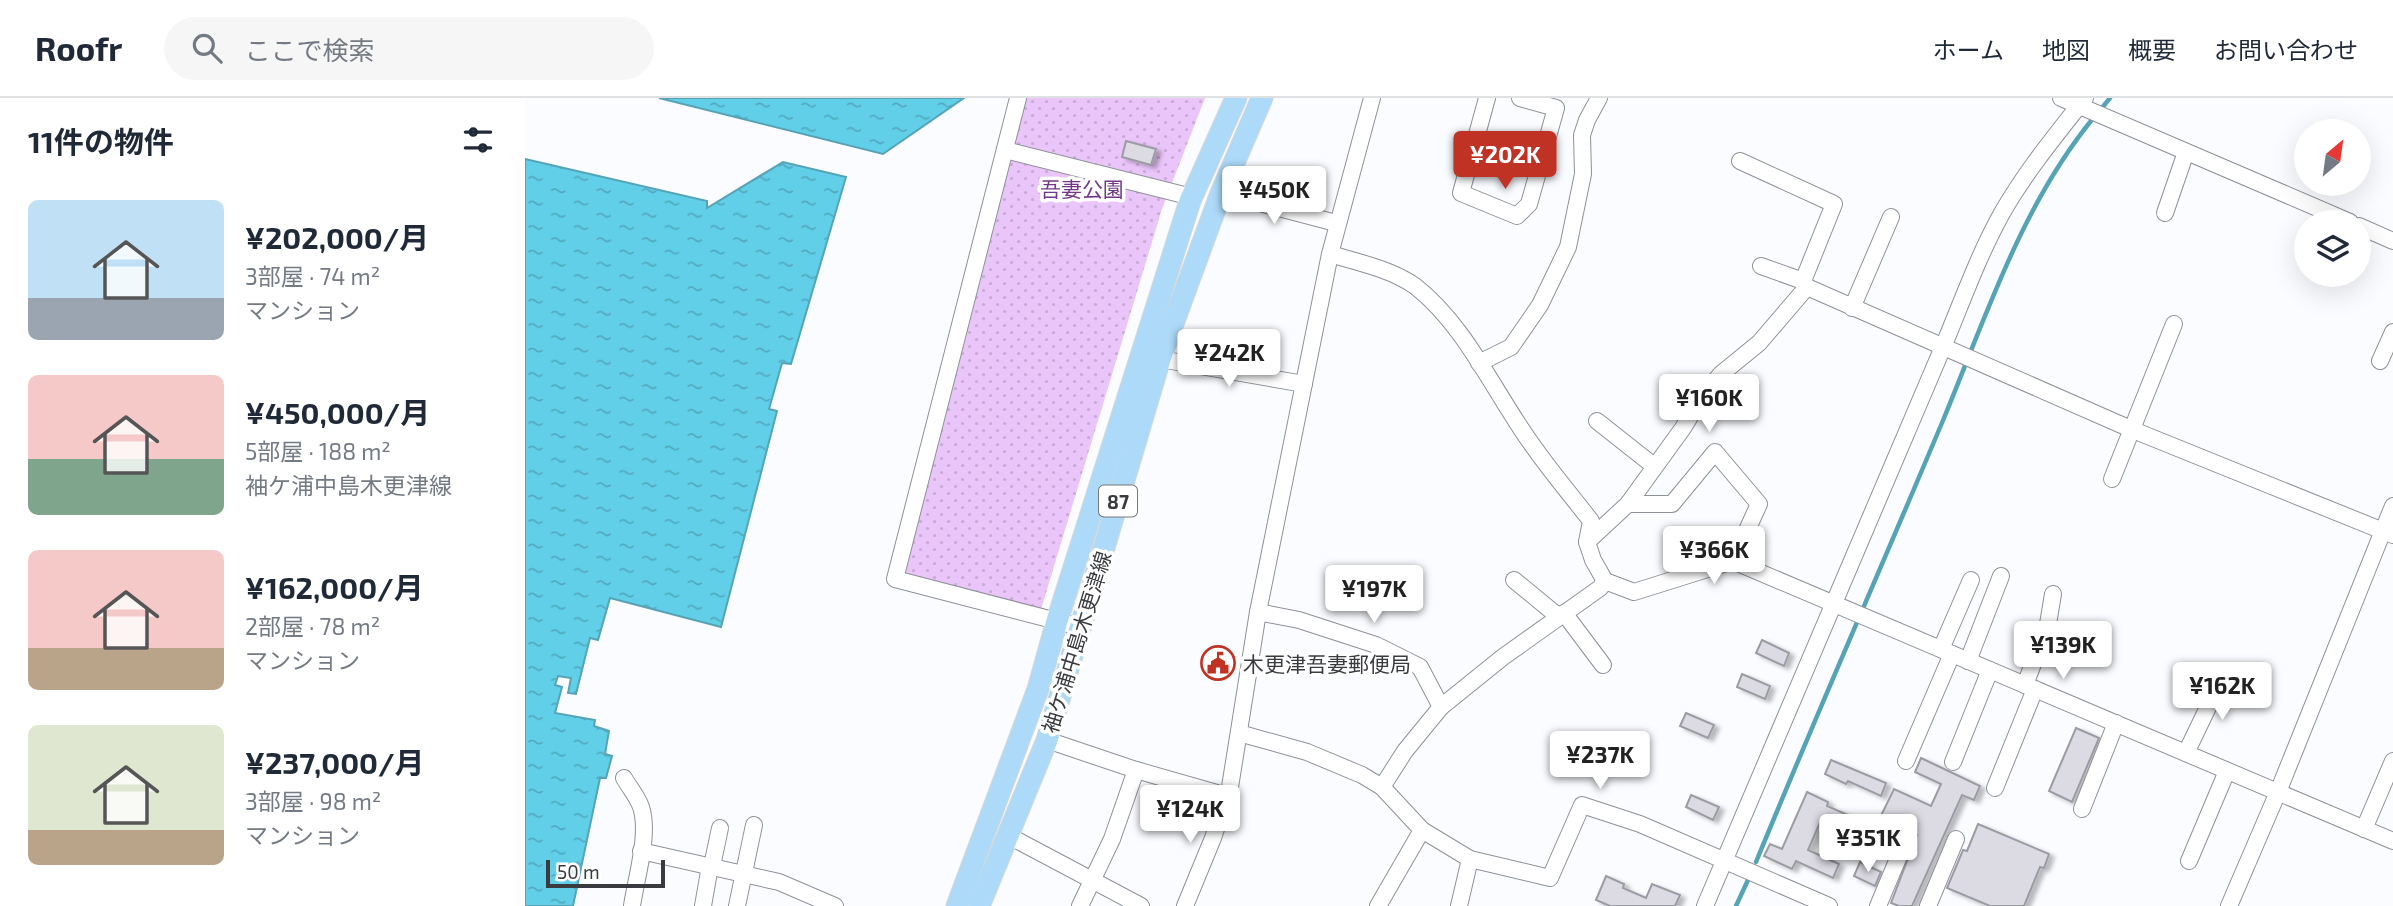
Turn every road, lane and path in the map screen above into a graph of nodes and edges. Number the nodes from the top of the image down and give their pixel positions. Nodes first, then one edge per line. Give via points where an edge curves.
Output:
1 (1018, 98) edge
2 (1236, 98) edge
3 (1262, 98) edge
4 (1372, 98) edge
5 (1487, 98) edge
6 (1520, 98) edge
7 (1599, 98) edge
8 (2061, 98) edge
9 (2082, 102) edge
10 (1005, 150) junction
11 (2186, 152) junction
12 (1740, 161) dead end
13 (1221, 193) junction
14 (1192, 197) junction
15 (2322, 210) edge
16 (2165, 213) dead end
17 (1891, 217) dead end
18 (1336, 223) junction
19 (2371, 231) edge
20 (2393, 241) edge
21 (1330, 254) junction
22 (1761, 266) dead end
23 (1805, 284) junction
24 (1852, 308) junction
25 (2174, 324) dead end
26 (2393, 332) edge
27 (1943, 347) junction
28 (1160, 359) junction
29 (2381, 361) dead end
30 (1479, 363) junction
31 (1304, 384) junction
32 (1597, 421) dead end
33 (2133, 430) junction
34 (1654, 466) junction
35 (2112, 479) dead end
36 (1628, 504) junction
37 (2393, 506) edge
38 (2388, 532) edge
39 (1587, 542) junction
40 (1733, 561) junction
41 (2001, 576) dead end
42 (1514, 580) dead end
43 (1971, 580) dead end
44 (1605, 581) junction
45 (2053, 594) dead end
46 (1834, 604) junction
47 (1258, 612) junction
48 (1561, 615) junction
49 (1057, 621) junction
50 (1080, 627) junction
51 (1946, 652) junction
52 (1968, 661) junction
53 (1603, 665) dead end
54 (1990, 670) junction
55 (2224, 674) dead end
56 (2030, 687) junction
57 (1441, 707) junction
58 (2116, 723) junction
59 (1239, 733) junction
60 (1047, 740) junction
61 (2186, 753) junction
62 (1906, 761) dead end
63 (2393, 761) edge
64 (1953, 762) dead end
65 (1136, 770) junction
66 (2227, 771) junction
67 (624, 778) dead end
68 (1382, 788) junction
69 (1995, 788) dead end
70 (2278, 792) junction
71 (1227, 796) junction
72 (2082, 809) dead end
73 (754, 825) dead end
74 (720, 828) dead end
75 (2364, 829) junction
76 (1422, 830) junction
77 (1007, 835) junction
78 (1907, 837) dead end
79 (1956, 839) dead end
80 (2393, 841) edge
81 (641, 850) junction
82 (1470, 859) junction
83 (1725, 861) junction
84 (2189, 862) dead end
85 (711, 866) junction
86 (743, 873) junction
87 (1092, 881) junction
88 (798, 889) junction
89 (1812, 903) edge
90 (632, 906) edge
91 (703, 906) edge
92 (737, 906) edge
93 (795, 906) edge
94 (835, 906) edge
95 (957, 906) edge
96 (979, 906) edge
97 (1080, 906) edge
98 (1141, 906) edge
99 (1185, 906) edge
100 (1378, 906) edge
101 (1459, 906) edge
102 (1705, 906) edge
103 (1829, 906) edge
104 (1878, 906) edge
105 (1928, 906) edge
106 (2229, 906) edge

1 - 10 street
2 - 14 main road, 袖ケ浦中島木更津線 / 87
3 - 13 main road, 袖ケ浦中島木更津線 / 87
4 - 18 street
5 - 6 street via 1461,193 1517,216 1529,204 1556,108
7 - 30 street via 1582,135 1583,174 1568,247 1540,305 1511,347
8 - 9 street
9 - 11 street
9 - 27 street via 2002,213
10 - 14 street
10 - 49 street via 895,579
11 - 15 street
11 - 16 street
12 - 23 street via 1834,204
13 - 18 street
13 - 28 main road, 袖ケ浦中島木更津線 / 87
14 - 49 main road, 袖ケ浦中島木更津線 / 87
17 - 24 street
18 - 21 street
19 - 20 street
21 - 30 street via 1413,284 1439,308
21 - 31 street
22 - 23 street
23 - 24 street
23 - 34 street via 1759,342 1703,395
24 - 27 street
25 - 33 street
26 - 29 street
27 - 33 street
27 - 46 street
28 - 31 street
28 - 50 main road, 袖ケ浦中島木更津線 / 87
30 - 39 street via 1521,430 1591,521
31 - 47 street
32 - 34 street
33 - 35 street
33 - 38 street
34 - 36 street
36 - 39 street
36 - 40 street via 1672,503 1715,452 1759,504
37 - 38 street
38 - 70 street
39 - 44 street
40 - 44 street via 1634,592
40 - 46 street
41 - 52 street
42 - 48 street
43 - 51 street
44 - 48 street
45 - 56 street
46 - 51 street
46 - 83 street
47 - 57 street via 1376,645 1420,667
47 - 59 street
48 - 53 street
48 - 57 street
49 - 50 street
49 - 95 main road, 袖ケ浦中島木更津線 / 87 via 1038,690
50 - 60 main road, 袖ケ浦中島木更津線 / 87
51 - 52 street
51 - 62 street
52 - 54 street
54 - 56 street
54 - 64 street
55 - 61 street
56 - 58 street
56 - 69 street
57 - 68 street
58 - 61 street
58 - 72 street
59 - 68 street via 1331,761
59 - 71 street
60 - 65 street
60 - 77 main road, 袖ケ浦中島木更津線 / 87
61 - 66 street
63 - 75 street
65 - 71 street
65 - 87 street
66 - 70 street
66 - 84 street
67 - 81 street via 644,817
68 - 76 street
70 - 75 street
70 - 106 street
71 - 99 street
73 - 86 street
74 - 85 street
75 - 80 street
76 - 82 street
76 - 100 street
77 - 87 street
77 - 96 main road, 袖ケ浦中島木更津線 / 87
78 - 104 street
79 - 105 street
81 - 85 street
81 - 90 street
82 - 83 street via 1550,878 1582,805
82 - 101 street
83 - 89 street
83 - 102 street
85 - 86 street
85 - 91 street
86 - 88 street
86 - 92 street
87 - 97 street
87 - 98 street
88 - 93 street
88 - 94 street
89 - 103 street

